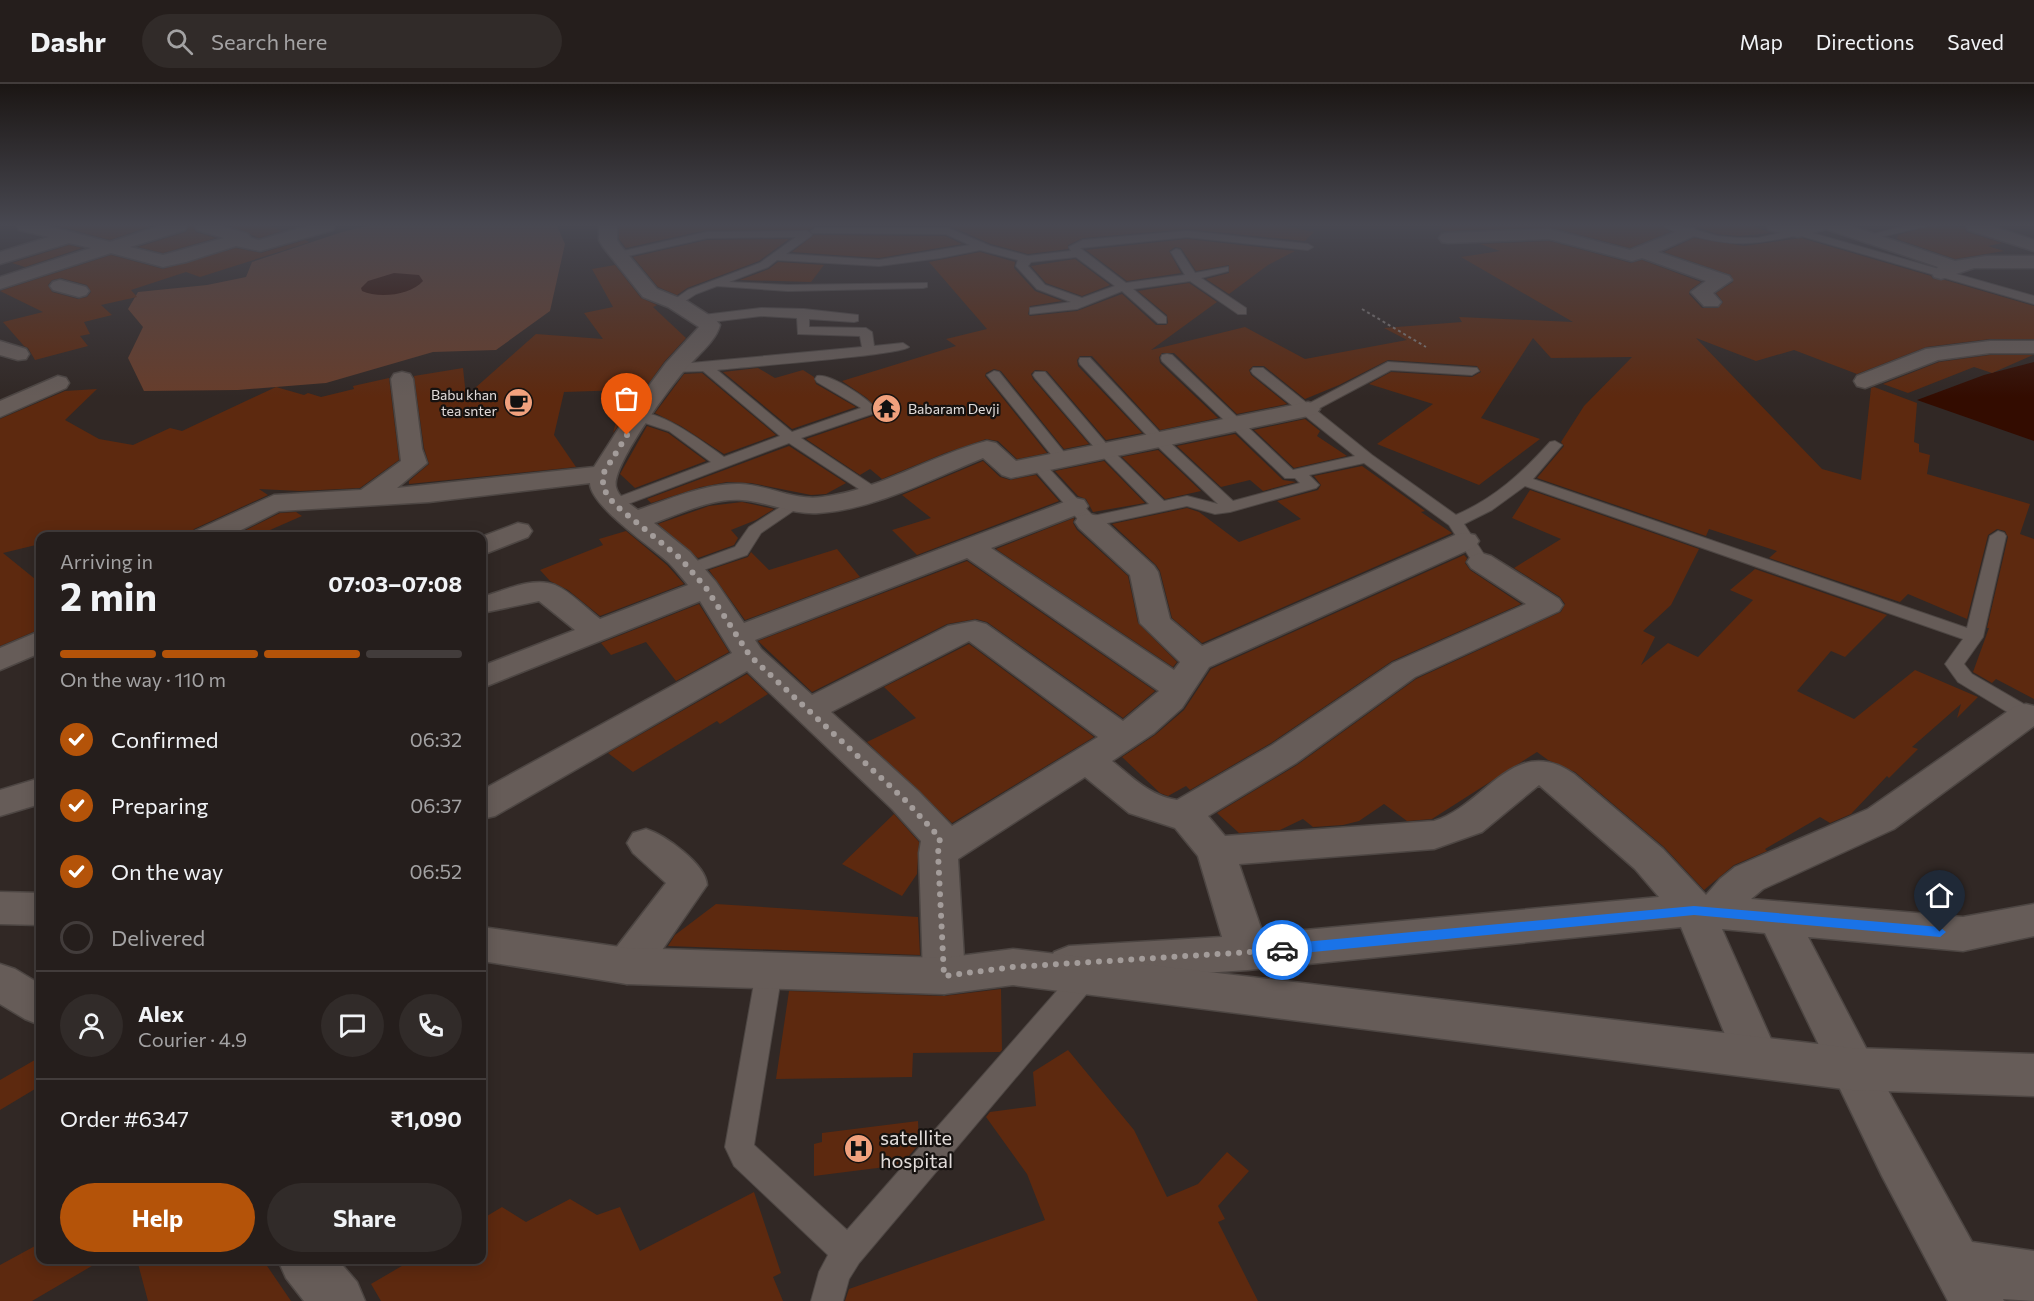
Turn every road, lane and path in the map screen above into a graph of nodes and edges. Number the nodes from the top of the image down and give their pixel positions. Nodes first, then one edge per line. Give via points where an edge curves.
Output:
1 (50, 283) edge
2 (642, 283) edge
3 (718, 283) edge
4 (1036, 283) edge
5 (1118, 283) edge
6 (1156, 283) edge
7 (1199, 283) edge
8 (1717, 283) edge
9 (1986, 283) edge
10 (712, 285) junction
11 (923, 285) dead end
12 (60, 286) junction
13 (1124, 287) junction
14 (79, 291) dead end
15 (40, 292) dead end
16 (2034, 300) edge
17 (1711, 302) dead end
18 (676, 303) junction
19 (1084, 303) junction
20 (1362, 309) dead end
21 (1034, 310) dead end
22 (1242, 311) dead end
23 (804, 314) junction
24 (854, 318) dead end
25 (703, 319) junction
26 (1162, 320) dead end
27 (0, 347) edge
28 (903, 347) dead end
29 (2034, 347) edge
30 (869, 352) junction
31 (1167, 358) dead end
32 (0, 361) edge
33 (1085, 361) dead end
34 (706, 367) junction
35 (674, 368) junction
36 (1468, 370) joint
37 (1258, 371) dead end
38 (994, 375) dead end
39 (1040, 375) dead end
40 (402, 379) dead end
41 (822, 379) dead end
42 (1865, 381) dead end
43 (58, 383) dead end
44 (1308, 409) junction
45 (0, 410) edge
46 (638, 416) junction
47 (1234, 424) junction
48 (789, 438) junction
49 (1159, 440) junction
50 (1555, 445) dead end
51 (1105, 451) junction
52 (1367, 458) junction
53 (1063, 460) junction
54 (722, 463) junction
55 (1038, 465) junction
56 (1298, 473) junction
57 (603, 474) junction
58 (1524, 481) junction
59 (873, 492) junction
60 (366, 498) junction
61 (792, 504) junction
62 (1161, 507) junction
63 (1230, 507) junction
64 (624, 512) junction
65 (1082, 514) junction
66 (518, 531) dead end
67 (215, 532) edge
68 (1998, 536) dead end
69 (1467, 542) junction
70 (486, 545) edge
71 (971, 548) junction
72 (698, 579) junction
73 (486, 605) edge
74 (597, 632) junction
75 (1974, 637) junction
76 (36, 644) edge
77 (744, 646) junction
78 (0, 660) edge
79 (1198, 660) junction
80 (486, 676) edge
81 (1179, 688) junction
82 (809, 710) junction
83 (2030, 717) edge
84 (1122, 737) junction
85 (1086, 759) junction
86 (36, 792) edge
87 (0, 803) edge
88 (486, 804) edge
89 (1182, 814) junction
90 (646, 843) dead end
91 (1216, 851) junction
92 (938, 853) junction
93 (0, 908) edge
94 (36, 909) edge
95 (1705, 911) junction
96 (1778, 918) junction
97 (2034, 920) edge
98 (486, 945) edge
99 (1248, 953) junction
100 (627, 966) junction
101 (1013, 967) junction
102 (769, 972) junction
103 (944, 976) junction
104 (1086, 976) junction
105 (0, 982) edge
106 (36, 1004) edge
107 (1756, 1057) junction
108 (1852, 1069) junction
109 (2034, 1075) edge
110 (848, 1252) junction
111 (307, 1264) edge
112 (2034, 1277) edge
113 (1963, 1291) edge
114 (338, 1301) edge
115 (827, 1301) edge

1 - 12 street
2 - 18 street via 653,296
3 - 10 lane
4 - 19 lane
5 - 13 lane
6 - 13 lane
7 - 22 lane
8 - 17 street via 1701,292
9 - 16 lane
10 - 11 lane
10 - 18 lane
12 - 14 street
12 - 15 street
13 - 19 lane
13 - 26 lane
18 - 25 street
19 - 21 lane
20 - 36 path
23 - 24 lane
23 - 25 lane via 746,312
23 - 30 lane via 802,331 866,332
25 - 35 street via 710,325 708,329
27 - 32 street via 18,354
28 - 30 lane
29 - 42 street via 1990,347 1934,354
30 - 34 lane
31 - 47 lane
33 - 49 lane
34 - 35 lane
34 - 48 lane
35 - 46 street
36 - 44 lane via 1388,366
37 - 44 lane
38 - 53 lane
39 - 51 lane
40 - 60 street via 414,463
41 - 48 lane via 870,410
43 - 45 street
44 - 47 street
44 - 52 lane
46 - 54 lane via 674,428
46 - 57 street
47 - 49 street
47 - 56 lane via 1290,475
48 - 54 lane
48 - 59 lane
49 - 51 street
49 - 63 lane
50 - 58 lane
51 - 53 street
51 - 62 lane
52 - 56 lane
52 - 69 lane
53 - 55 street
54 - 64 lane
55 - 59 street via 1011,470 987,448
55 - 65 lane
56 - 63 lane via 1311,485
57 - 60 street
57 - 64 street via 603,488
58 - 69 lane via 1491,506
58 - 75 lane
59 - 61 street via 822,505
60 - 67 street via 274,503
61 - 64 street via 731,492
61 - 72 lane via 755,530 741,551
62 - 63 lane via 1187,501 1215,509
62 - 65 lane
64 - 72 street via 680,558
65 - 71 street
65 - 79 street via 1144,572 1155,622
66 - 70 street
68 - 75 lane
69 - 79 street
69 - 89 street via 1548,605 1404,670 1284,754
71 - 77 street
71 - 81 street
72 - 74 street
72 - 77 street
73 - 74 street via 546,592
74 - 80 street
75 - 83 lane via 1954,664 1958,671
76 - 78 street
77 - 82 street
77 - 88 street
79 - 81 street
81 - 84 street via 1157,713
82 - 84 street via 959,633 975,631
82 - 92 street via 940,838
83 - 95 street via 1881,819 1749,878
84 - 85 street
85 - 89 street via 1142,804
85 - 92 street
86 - 87 street
89 - 91 street
90 - 100 street via 681,871 687,885
91 - 95 street via 1434,835 1472,819 1524,777 1538,771 1561,783
91 - 99 street
92 - 103 street
93 - 94 street
95 - 96 street
95 - 99 street
95 - 107 street
96 - 97 street via 1963,934
96 - 108 street
98 - 100 street
99 - 101 street
100 - 102 street
101 - 103 street
101 - 104 street
102 - 103 street
102 - 110 lane via 739,1147 753,1165
104 - 107 street
104 - 110 lane
105 - 106 street
107 - 108 street
108 - 109 street
108 - 113 street
110 - 115 lane via 835,1272
111 - 114 street
112 - 113 street

